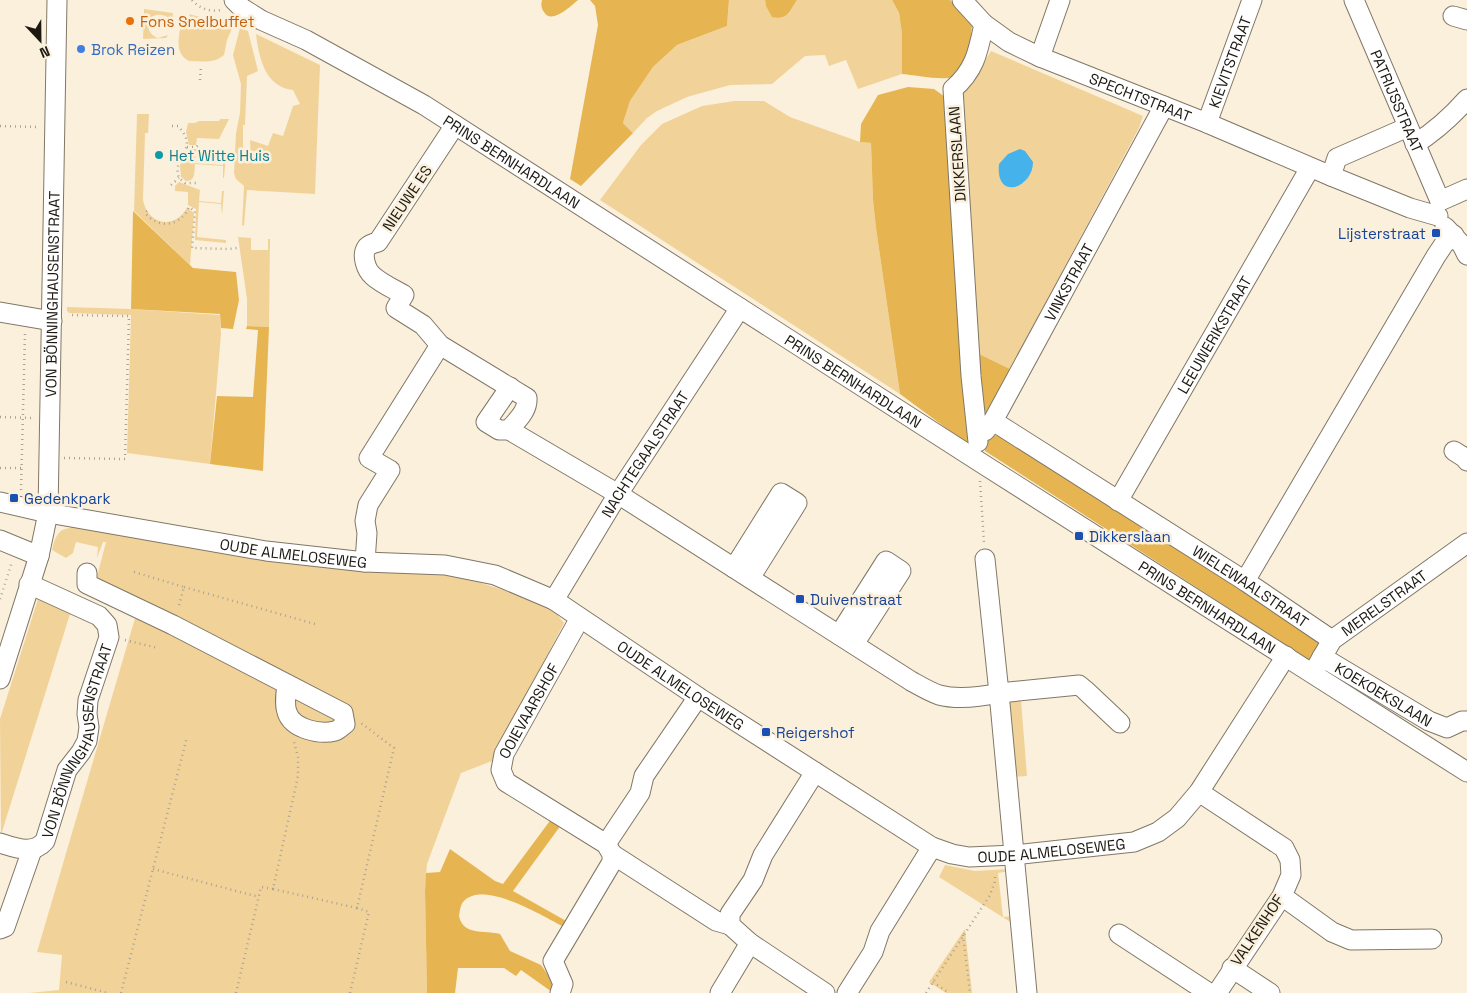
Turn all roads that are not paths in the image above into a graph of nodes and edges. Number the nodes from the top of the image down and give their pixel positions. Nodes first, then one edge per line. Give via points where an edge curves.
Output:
1 (58, 0) edge
2 (962, 0) edge
3 (1060, 0) edge
4 (1252, 0) edge
5 (1354, 0) edge
6 (236, 1) edge
7 (984, 24) junction
8 (1040, 57) junction
9 (1467, 99) edge
10 (1164, 106) junction
11 (1208, 123) junction
12 (455, 125) junction
13 (1412, 135) junction
14 (1310, 168) junction
15 (1331, 176) junction
16 (1467, 189) edge
17 (1439, 208) junction
18 (1454, 235) junction
19 (1467, 255) edge
20 (740, 308) junction
21 (0, 312) edge
22 (52, 318) junction
23 (440, 345) junction
24 (993, 421) junction
25 (973, 449) junction
26 (618, 494) junction
27 (1118, 501) junction
28 (0, 502) edge
29 (48, 513) junction
30 (8, 543) edge
31 (1467, 543) edge
32 (39, 556) junction
33 (986, 559) road end
34 (365, 562) junction
35 (734, 568) junction
36 (87, 573) dead end
37 (750, 578) junction
38 (1245, 581) junction
39 (29, 584) junction
40 (554, 600) junction
41 (580, 618) junction
42 (1332, 640) junction
43 (1286, 656) junction
44 (1318, 665) junction
45 (0, 679) edge
46 (287, 684) junction
47 (998, 693) junction
48 (698, 697) junction
49 (1467, 721) edge
50 (1120, 723) dead end
51 (1447, 728) junction
52 (1437, 753) junction
53 (816, 772) junction
54 (1467, 772) edge
55 (1200, 792) junction
56 (0, 844) edge
57 (932, 847) junction
58 (609, 849) junction
59 (32, 850) junction
60 (1014, 855) junction
61 (1282, 896) junction
62 (730, 925) junction
63 (0, 929) edge
64 (1119, 934) dead end
65 (1432, 939) dead end
66 (750, 943) junction
67 (1232, 968) junction
68 (560, 993) edge
69 (720, 993) edge
70 (825, 993) edge
71 (847, 993) edge
72 (1028, 993) edge
73 (1209, 993) edge
74 (1217, 993) edge
75 (1270, 993) edge

1 - 22 street, VON BÖNNINGHAUSENSTRAAT
2 - 7 street, SPECHTSTRAAT
3 - 8 street
4 - 11 street, KIEVITSTRAAT
5 - 13 street, PATRIJSSTRAAT
6 - 12 street, PRINS BERNHARDLAAN via 261,20 346,61
7 - 8 street, SPECHTSTRAAT via 1009,42
7 - 25 street, DIKKERSLAAN via 978,54 964,80 953,89
8 - 10 street, SPECHTSTRAAT
9 - 13 street via 1434,130
10 - 11 street, SPECHTSTRAAT
10 - 24 street, VINKSTRAAT
11 - 14 street, SPECHTSTRAAT
12 - 20 street, PRINS BERNHARDLAAN
12 - 23 street, NIEUWE ES via 378,242 368,245 364,258 372,276 404,295 396,308 423,326
13 - 15 street via 1337,158
13 - 17 street, PATRIJSSTRAAT
14 - 15 street, SPECHTSTRAAT
14 - 27 street, LEEUWERIKSTRAAT
15 - 17 street, SPECHTSTRAAT via 1410,208
16 - 17 street
17 - 18 street, PATRIJSSTRAAT via 1442,225
18 - 19 street, PATRIJSSTRAAT
18 - 38 street via 1436,256
20 - 25 street, PRINS BERNHARDLAAN
20 - 26 street, NACHTEGAALSTRAAT
21 - 22 street
22 - 29 street, VON BÖNNINGHAUSENSTRAAT
23 - 26 street, NIEUWE ES via 527,398 525,411 510,430
23 - 34 street via 369,458 390,470 368,506
24 - 25 street, VINKSTRAAT
24 - 27 street, WIELEWAALSTRAAT
25 - 43 street, PRINS BERNHARDLAAN via 986,466
26 - 35 street
26 - 40 street, NACHTEGAALSTRAAT
27 - 38 street, WIELEWAALSTRAAT
28 - 29 street, OUDE ALMELOSEWEG
29 - 32 street, VON BÖNNINGHAUSENSTRAAT
29 - 34 street, OUDE ALMELOSEWEG via 266,551
30 - 32 street
31 - 42 street, MERELSTRAAT
32 - 39 street, VON BÖNNINGHAUSENSTRAAT
33 - 47 street
34 - 40 street, OUDE ALMELOSEWEG via 445,565 495,575
35 - 37 street
35 - 37 street via 781,492 797,503
36 - 46 street via 87,584
37 - 47 street via 911,681 939,695 979,697
38 - 42 street, WIELEWAALSTRAAT
39 - 45 street, VON BÖNNINGHAUSENSTRAAT
39 - 59 street, VON BÖNNINGHAUSENSTRAAT via 99,616 107,625 109,637 88,700 87,741 67,770 45,841 40,848
40 - 41 street, OUDE ALMELOSEWEG
41 - 48 street, OUDE ALMELOSEWEG
41 - 58 street, OOIEVAARSHOF via 504,754 501,770 506,782
42 - 44 street, MERELSTRAAT
43 - 44 street, PRINS BERNHARDLAAN
43 - 55 street, OUDE ALMELOSEWEG
44 - 51 street, KOEKOEKSLAAN via 1429,722
44 - 52 street, PRINS BERNHARDLAAN
46 - 46 street via 287,712 293,723 324,732 337,731 345,724 343,713
47 - 50 street via 1079,686
47 - 60 street
48 - 53 street, OUDE ALMELOSEWEG
48 - 58 street via 644,776 640,794
49 - 51 street, KOEKOEKSLAAN
51 - 52 street, KOEKOEKSLAAN
52 - 54 street, PRINS BERNHARDLAAN
53 - 57 street, OUDE ALMELOSEWEG
53 - 62 street via 763,855 754,880 730,914
55 - 60 street, OUDE ALMELOSEWEG via 1178,818 1158,832 1134,842
55 - 61 street, VALKENHOF via 1284,848 1290,860 1291,874
56 - 59 street, VON BÖNNINGHAUSENSTRAAT
57 - 60 street, OUDE ALMELOSEWEG via 969,857
57 - 71 street via 880,931 872,952
58 - 62 street via 716,920
58 - 68 street via 612,862 553,961 563,984
59 - 63 street, VON BÖNNINGHAUSENSTRAAT via 5,927
60 - 72 street
61 - 65 street via 1332,932 1351,940
61 - 67 street, VALKENHOF
62 - 66 street
64 - 73 street
66 - 69 street
66 - 70 street
67 - 74 street, VALKENHOF
67 - 75 street

